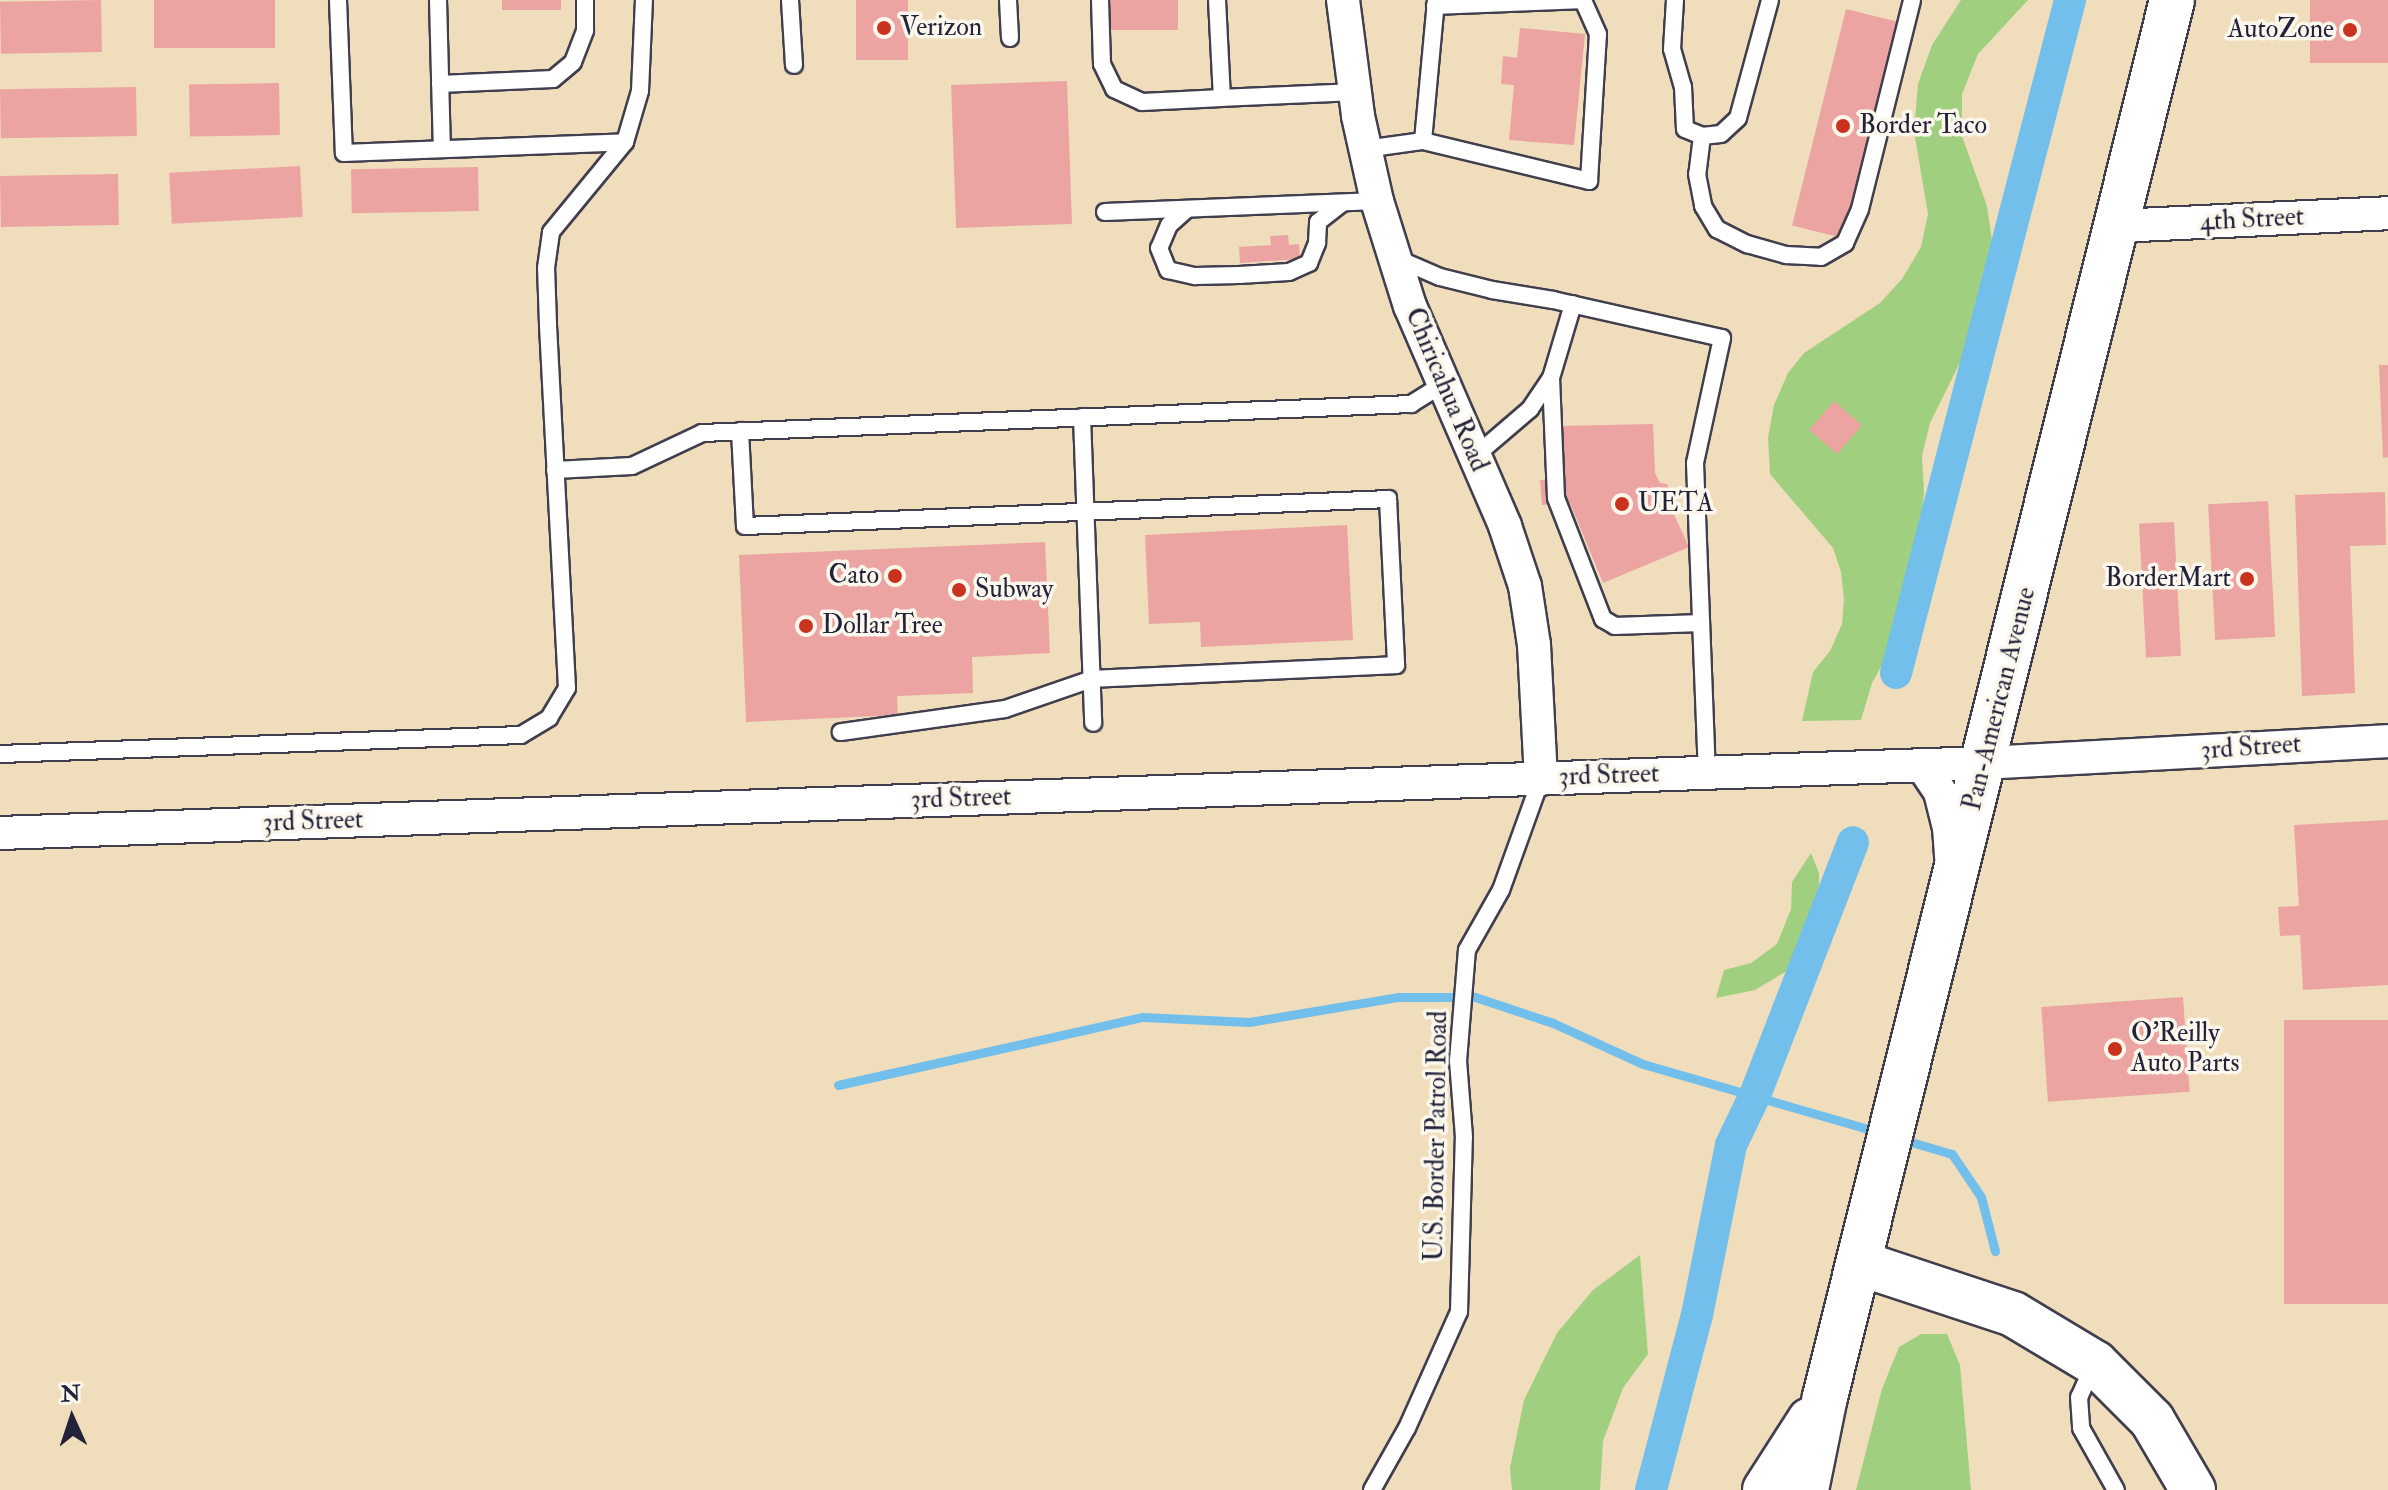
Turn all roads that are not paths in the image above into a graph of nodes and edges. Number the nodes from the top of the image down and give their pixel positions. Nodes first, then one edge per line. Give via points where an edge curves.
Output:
1 (338, 0) edge
2 (438, 0) edge
3 (585, 0) edge
4 (644, 0) edge
5 (790, 0) edge
6 (1008, 0) edge
7 (1100, 0) edge
8 (1217, 0) edge
9 (1343, 0) edge
10 (1583, 0) edge
11 (1675, 0) edge
12 (1770, 0) edge
13 (1912, 0) edge
14 (2172, 0) edge
15 (1435, 3) edge
16 (1010, 38) dead end
17 (794, 65) dead end
18 (440, 84) junction
19 (1354, 92) junction
20 (1222, 98) junction
21 (1702, 136) junction
22 (1423, 141) junction
23 (625, 142) junction
24 (442, 149) junction
25 (1365, 149) junction
26 (1377, 201) junction
27 (1342, 203) junction
28 (1187, 209) junction
29 (1105, 212) dead end
30 (2388, 213) edge
31 (2117, 226) junction
32 (1394, 258) junction
33 (1573, 304) junction
34 (1551, 378) junction
35 (1442, 385) junction
36 (1082, 417) junction
37 (740, 431) junction
38 (1474, 457) junction
39 (555, 470) junction
40 (1086, 512) junction
41 (1701, 623) junction
42 (1092, 679) junction
43 (1093, 723) dead end
44 (841, 732) dead end
45 (2388, 741) edge
46 (0, 754) edge
47 (1984, 763) junction
48 (1922, 765) junction
49 (1707, 773) junction
50 (1541, 779) junction
51 (0, 833) edge
52 (1952, 892) junction
53 (1859, 1263) junction
54 (2095, 1363) junction
55 (1825, 1397) junction
56 (1372, 1490) edge
57 (1765, 1490) edge
58 (1806, 1490) edge
59 (2116, 1490) edge
60 (2193, 1490) edge

1 - 24 lane via 344,153
2 - 18 lane
3 - 18 lane via 585,30 573,62 553,79
4 - 23 lane via 640,91
5 - 17 lane
6 - 16 lane
7 - 20 lane via 1102,64 1114,89 1142,102
8 - 20 lane
9 - 19 street, Chiricahua Road
10 - 15 lane
10 - 22 lane via 1598,34 1589,181
11 - 21 lane via 1672,49 1683,87 1685,129
12 - 21 lane via 1738,118 1721,134
13 - 21 lane via 1860,209 1845,243 1821,257 1786,255 1717,229 1703,206 1697,174
14 - 31 main road, Pan-American Avenue
15 - 22 lane
18 - 24 lane
19 - 20 lane
19 - 25 street, Chiricahua Road
22 - 25 lane
23 - 24 lane
23 - 39 lane via 551,232 546,268
25 - 26 street, Chiricahua Road
26 - 27 lane
26 - 32 street, Chiricahua Road
27 - 28 lane
27 - 28 lane via 1318,222 1309,263 1289,272 1239,275 1195,276 1168,270 1159,248 1169,225
28 - 29 lane
30 - 31 street, 4th Street
31 - 47 main road, Pan-American Avenue
32 - 33 lane via 1466,284
32 - 35 street, Chiricahua Road
33 - 34 lane
33 - 41 lane via 1722,338 1695,463
34 - 38 lane via 1530,409
34 - 41 lane via 1556,498 1603,619 1615,626
35 - 36 lane via 1411,404
35 - 38 street, Chiricahua Road
36 - 37 lane
36 - 40 lane
37 - 39 lane via 702,433 632,466
37 - 40 lane via 745,526
38 - 50 street, Chiricahua Road via 1525,586 1534,645
39 - 46 lane via 567,688 549,718 521,735
40 - 42 lane
40 - 42 lane via 1388,499 1396,665
41 - 49 lane
42 - 43 lane
42 - 44 lane via 1005,709
45 - 47 street, 3rd Street
47 - 48 street, 3rd Street
47 - 52 main road, Pan-American Avenue
48 - 49 street, 3rd Street
48 - 52 street via 1940,792 1949,827
49 - 50 street, 3rd Street
50 - 51 street, 3rd Street
50 - 56 lane, U.S. Border Patrol Road via 1501,890 1467,950 1458,1061 1464,1137 1459,1312 1407,1428
52 - 53 main road, Pan-American Avenue
53 - 54 main road via 1998,1308
53 - 55 main road, Pan-American Avenue
54 - 59 lane via 2079,1397 2081,1428
54 - 60 main road via 2152,1420
55 - 57 main road, Pan-American Avenue
55 - 58 main road, Pan-American Avenue

